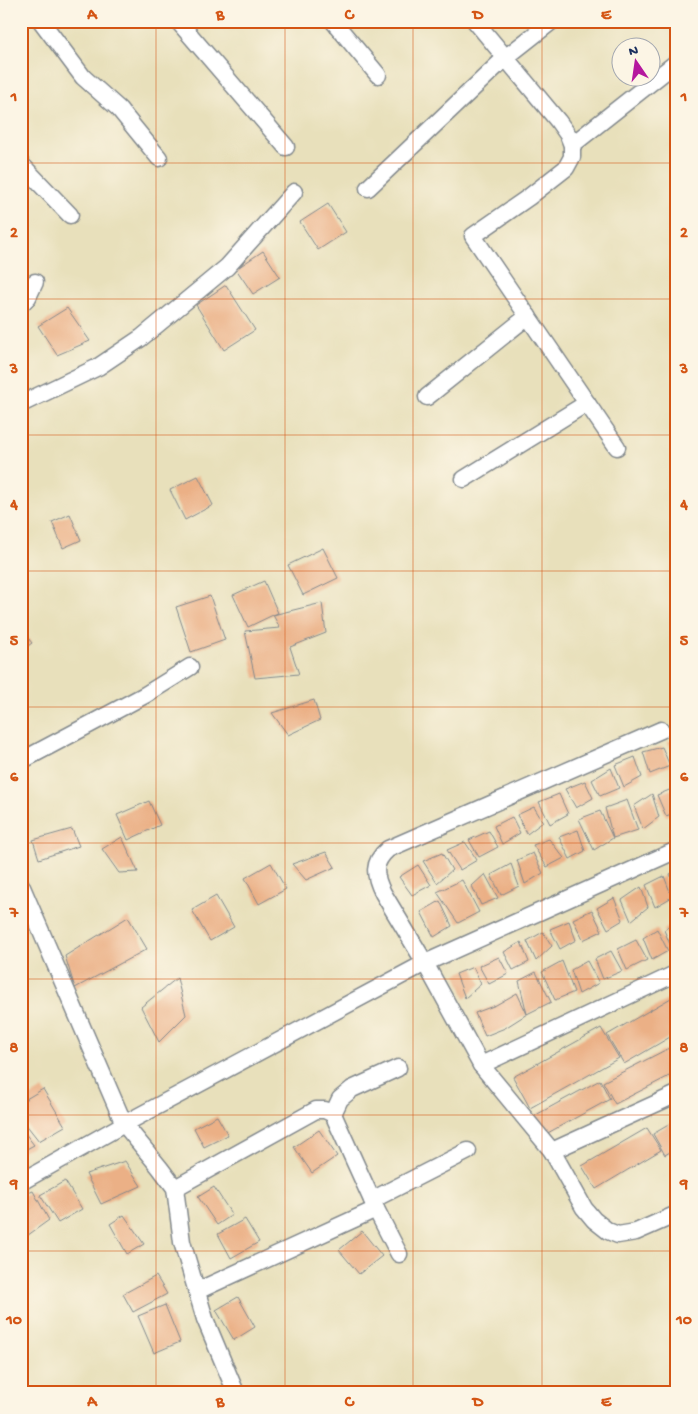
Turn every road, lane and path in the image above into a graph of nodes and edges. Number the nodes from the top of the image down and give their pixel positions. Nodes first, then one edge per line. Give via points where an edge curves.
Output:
1 (41, 21) edge
2 (178, 21) edge
3 (333, 21) edge
4 (475, 21) edge
5 (552, 21) edge
6 (505, 58) junction
7 (677, 62) edge
8 (378, 75) dead end
9 (572, 145) junction
10 (286, 147) dead end
11 (159, 158) dead end
12 (21, 164) edge
13 (368, 188) dead end
14 (294, 192) dead end
15 (70, 215) dead end
16 (35, 282) dead end
17 (21, 304) edge
18 (528, 316) junction
19 (427, 397) dead end
20 (587, 403) junction
21 (21, 404) edge
22 (617, 447) dead end
23 (464, 479) dead end
24 (190, 667) dead end
25 (661, 730) dead end
26 (21, 761) edge
27 (677, 850) edge
28 (21, 886) edge
29 (425, 963) junction
30 (677, 972) edge
31 (481, 1065) junction
32 (398, 1068) dead end
33 (677, 1094) edge
34 (332, 1114) junction
35 (124, 1124) junction
36 (468, 1151) dead end
37 (552, 1151) junction
38 (21, 1182) edge
39 (175, 1188) junction
40 (374, 1205) junction
41 (677, 1214) edge
42 (398, 1254) dead end
43 (197, 1291) junction
44 (234, 1388) dead end

1 - 11 street via 83,77 119,109
2 - 10 street
3 - 8 street
4 - 6 street
5 - 6 street
6 - 9 street via 558,121
6 - 13 street
7 - 9 street
9 - 18 street via 572,157 566,168 473,236
12 - 15 street
14 - 21 street via 227,267 141,338 98,367
16 - 17 street
18 - 19 street
18 - 20 street
20 - 22 street
20 - 23 street
24 - 26 street via 145,695
25 - 29 street via 388,849 376,866 377,881
27 - 29 street
28 - 35 street
29 - 31 street
29 - 35 street
30 - 31 street
31 - 37 street
32 - 34 street via 340,1098
33 - 37 street
34 - 39 street via 316,1110
34 - 40 street
35 - 38 street
35 - 39 street
36 - 40 street
37 - 41 street via 584,1208 608,1231 618,1234 636,1232
39 - 43 street via 182,1242
40 - 42 street
40 - 43 street
43 - 44 street via 205,1320

